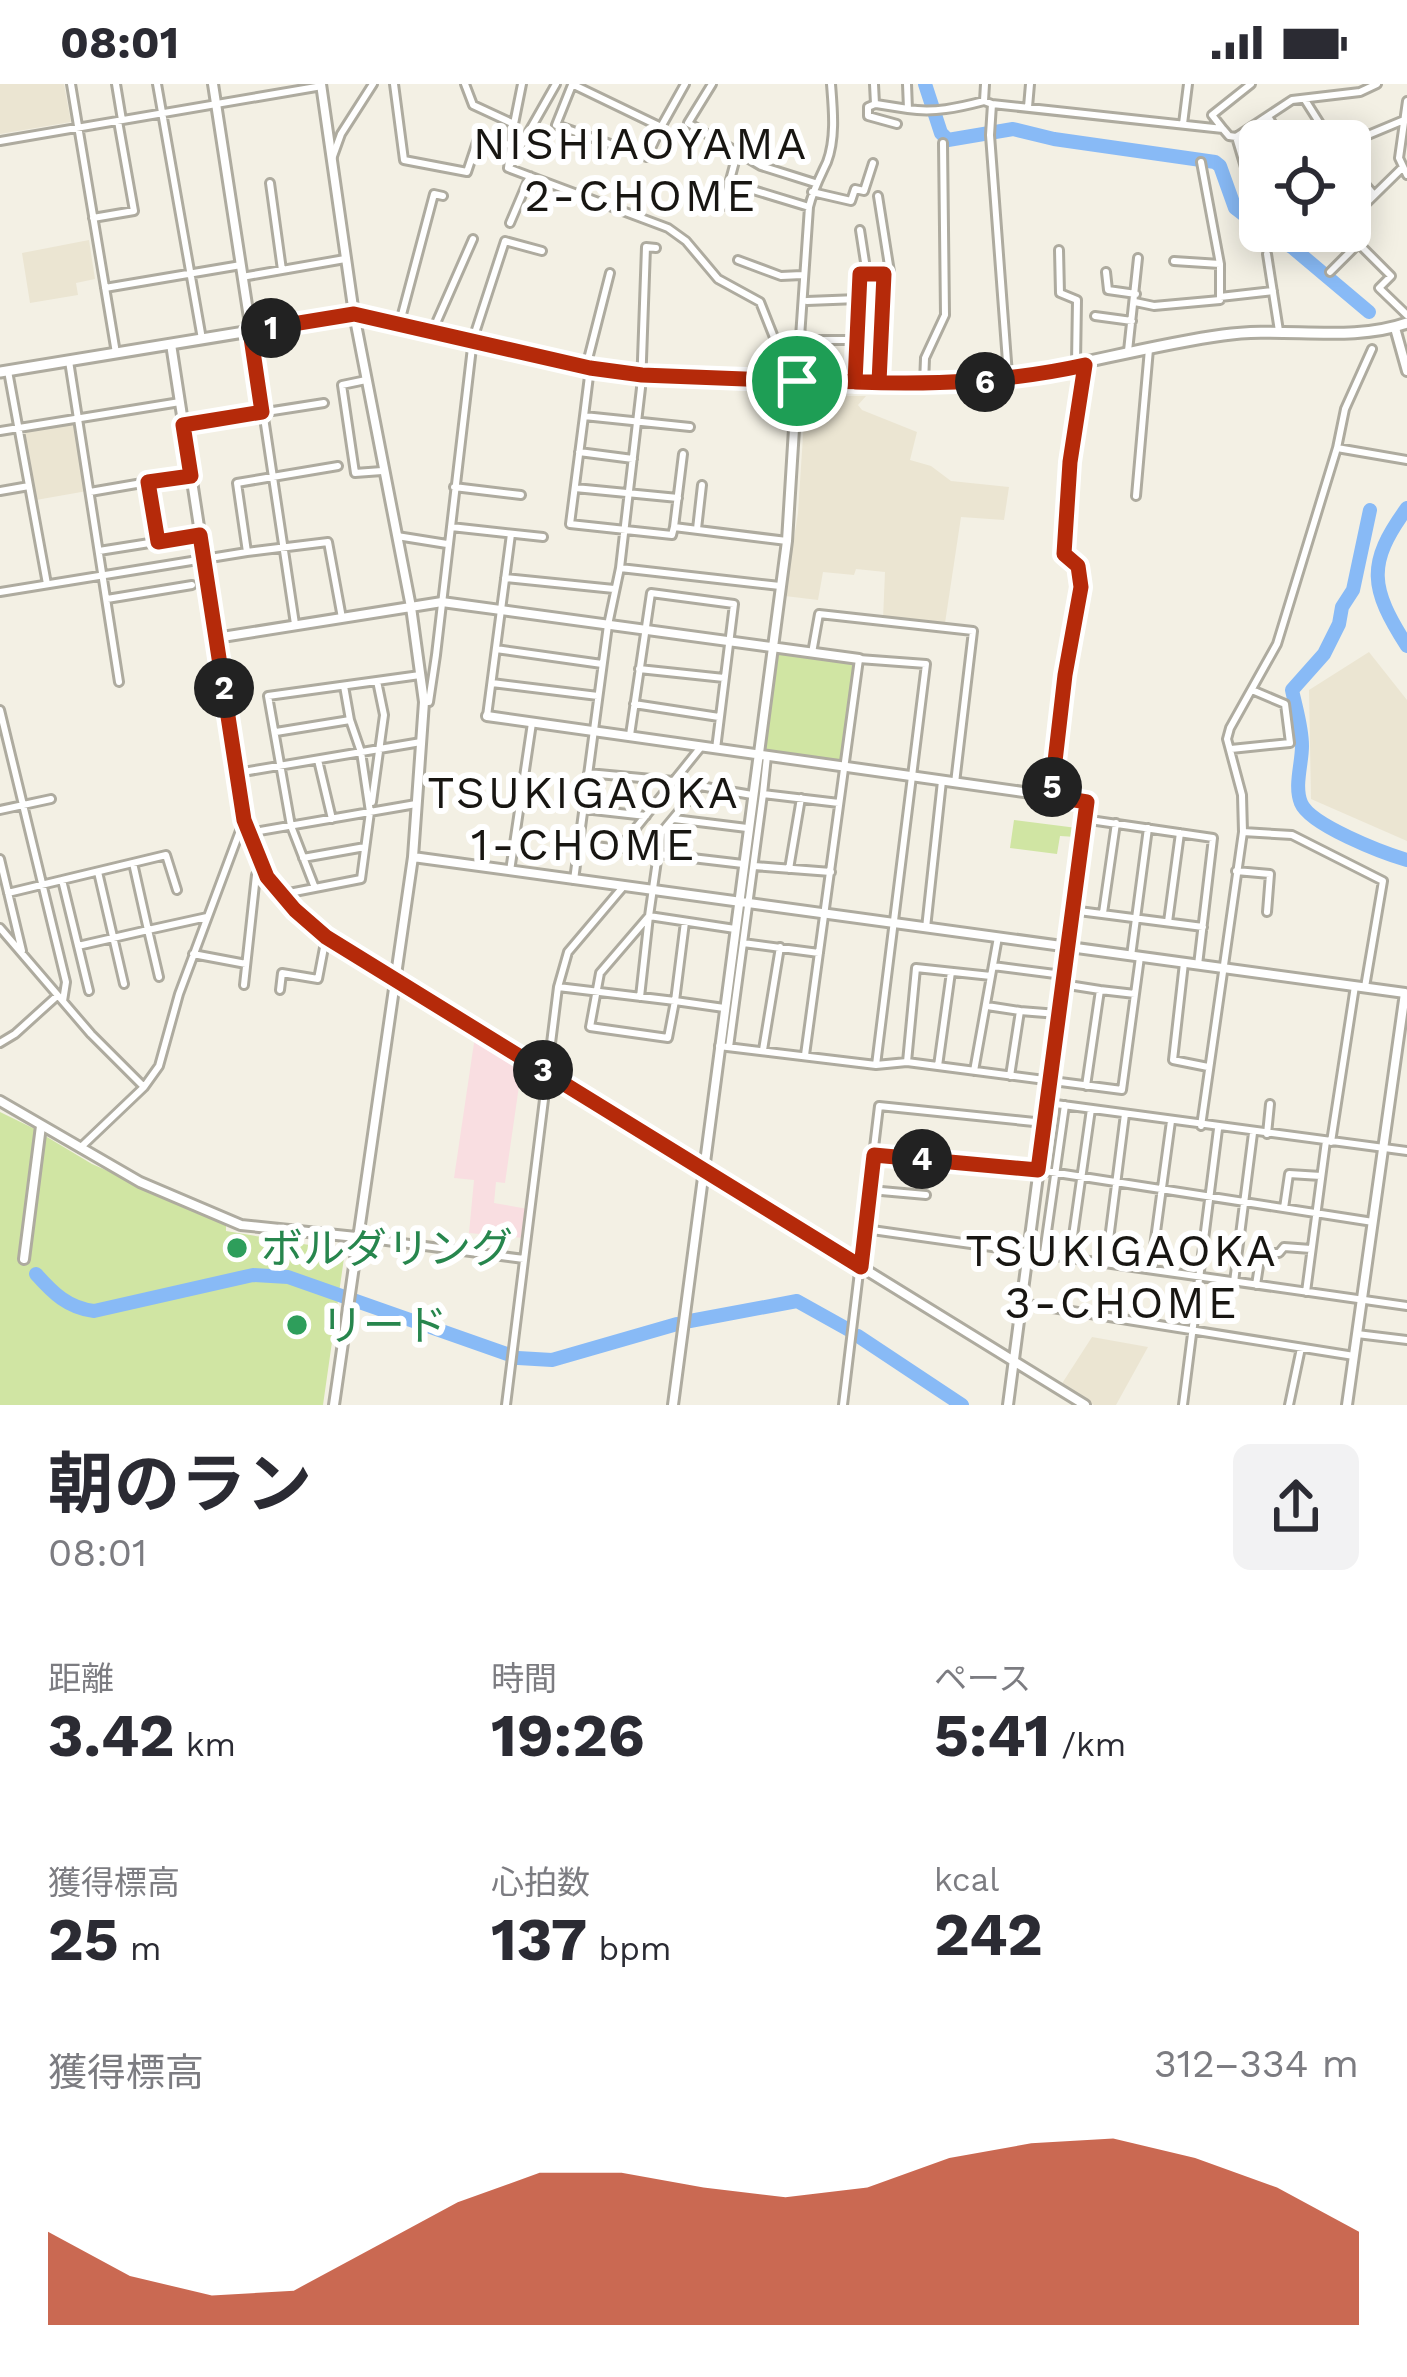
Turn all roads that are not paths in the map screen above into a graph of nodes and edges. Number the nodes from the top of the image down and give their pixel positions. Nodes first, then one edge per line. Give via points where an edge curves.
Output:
1 (71, 84) edge
2 (116, 84) edge
3 (157, 84) edge
4 (213, 84) edge
5 (374, 84) edge
6 (394, 84) edge
7 (465, 84) edge
8 (522, 84) edge
9 (556, 84) edge
10 (572, 84) edge
11 (685, 84) edge
12 (712, 84) edge
13 (831, 84) edge
14 (874, 84) edge
15 (908, 84) edge
16 (985, 84) edge
17 (1030, 84) edge
18 (1188, 84) edge
19 (1251, 84) edge
20 (1377, 84) edge
21 (321, 85) edge
22 (1305, 100) junction
23 (1407, 101) edge
24 (988, 103) junction
25 (217, 104) junction
26 (875, 104) junction
27 (1028, 107) junction
28 (908, 109) junction
29 (162, 113) junction
30 (1405, 116) edge
31 (1269, 118) joint
32 (120, 120) junction
33 (1318, 120) edge
34 (514, 124) junction
35 (897, 124) dead end
36 (1183, 124) junction
37 (661, 127) junction
38 (78, 128) junction
39 (1223, 129) junction
40 (1371, 133) edge
41 (1236, 137) junction
42 (0, 141) edge
43 (943, 143) dead end
44 (510, 145) junction
45 (1239, 147) edge
46 (737, 154) junction
47 (1403, 157) edge
48 (332, 159) junction
49 (1201, 162) dead end
50 (873, 163) dead end
51 (508, 168) junction
52 (1404, 172) edge
53 (530, 176) junction
54 (270, 183) dead end
55 (730, 183) junction
56 (813, 187) junction
57 (1371, 191) edge
58 (1374, 195) junction
59 (443, 196) dead end
60 (878, 196) dead end
61 (1371, 198) edge
62 (723, 206) dead end
63 (809, 207) junction
64 (93, 218) junction
65 (510, 223) dead end
66 (860, 230) dead end
67 (473, 239) dead end
68 (656, 248) dead end
69 (1060, 250) dead end
70 (542, 251) dead end
71 (1350, 252) edge
72 (1365, 252) edge
73 (1267, 254) dead end
74 (1138, 257) dead end
75 (346, 260) junction
76 (737, 260) dead end
77 (1174, 261) dead end
78 (1220, 264) junction
79 (241, 265) junction
80 (282, 270) junction
81 (1106, 272) dead end
82 (1330, 272) dead end
83 (610, 273) dead end
84 (190, 274) junction
85 (867, 274) junction
86 (884, 274) junction
87 (802, 275) junction
88 (242, 277) junction
89 (105, 288) junction
90 (1273, 291) junction
91 (1220, 297) junction
92 (859, 298) junction
93 (1135, 298) junction
94 (807, 301) dead end
95 (354, 314) junction
96 (1095, 316) dead end
97 (1407, 319) edge
98 (1132, 321) junction
99 (400, 322) junction
100 (1395, 328) junction
101 (434, 330) junction
102 (250, 331) junction
103 (1280, 331) junction
104 (202, 339) junction
105 (473, 339) junction
106 (806, 340) dead end
107 (857, 340) junction
108 (171, 344) junction
109 (797, 345) junction
110 (1149, 349) junction
111 (1372, 349) dead end
112 (116, 352) junction
113 (1128, 355) junction
114 (69, 361) junction
115 (1081, 366) junction
116 (588, 368) junction
117 (4, 371) edge
118 (1407, 371) edge
119 (642, 375) junction
120 (1009, 379) junction
121 (367, 380) junction
122 (797, 381) junction
123 (855, 382) junction
124 (879, 382) junction
125 (924, 384) junction
126 (180, 401) junction
127 (324, 403) dead end
128 (262, 412) junction
129 (584, 416) junction
130 (78, 418) junction
131 (637, 422) junction
132 (183, 425) junction
133 (18, 428) junction
134 (689, 428) dead end
135 (0, 431) edge
136 (1337, 448) junction
137 (579, 452) junction
138 (683, 454) dead end
139 (633, 459) junction
140 (1407, 460) edge
141 (338, 466) dead end
142 (382, 471) dead end
143 (191, 476) junction
144 (271, 477) junction
145 (148, 482) junction
146 (702, 485) dead end
147 (29, 486) junction
148 (454, 487) junction
149 (575, 488) junction
150 (0, 491) edge
151 (90, 492) junction
152 (628, 494) junction
153 (521, 495) dead end
154 (1136, 496) dead end
155 (677, 498) junction
156 (450, 527) junction
157 (674, 527) junction
158 (624, 530) junction
159 (697, 530) junction
160 (511, 534) junction
161 (200, 535) junction
162 (398, 536) junction
163 (543, 537) dead end
164 (788, 541) junction
165 (158, 542) junction
166 (448, 544) junction
167 (282, 546) junction
168 (99, 551) junction
169 (247, 552) junction
170 (204, 558) junction
171 (620, 568) junction
172 (103, 574) junction
173 (505, 578) junction
174 (47, 584) junction
175 (192, 585) dead end
176 (780, 586) junction
177 (614, 589) junction
178 (0, 592) edge
179 (106, 599) junction
180 (442, 602) junction
181 (411, 607) junction
182 (501, 610) junction
183 (342, 618) junction
184 (608, 625) junction
185 (296, 626) junction
186 (645, 630) junction
187 (216, 638) junction
188 (729, 642) junction
189 (771, 647) junction
190 (496, 649) junction
191 (812, 653) junction
192 (859, 659) junction
193 (602, 664) junction
194 (640, 669) junction
195 (420, 675) junction
196 (724, 678) junction
197 (377, 681) junction
198 (119, 682) dead end
199 (491, 683) junction
200 (344, 686) junction
201 (1252, 690) junction
202 (598, 696) junction
203 (424, 702) junction
204 (634, 704) junction
205 (0, 710) edge
206 (487, 716) joint
207 (719, 717) junction
208 (350, 720) junction
209 (532, 723) junction
210 (593, 731) junction
211 (274, 733) junction
212 (630, 737) junction
213 (421, 742) junction
214 (700, 747) junction
215 (382, 749) junction
216 (716, 749) junction
217 (1230, 749) junction
218 (361, 752) junction
219 (762, 755) junction
220 (318, 760) junction
221 (280, 766) junction
222 (845, 767) junction
223 (588, 772) junction
224 (236, 773) junction
225 (911, 777) junction
226 (942, 781) junction
227 (674, 782) junction
228 (955, 783) junction
229 (757, 794) junction
230 (1051, 796) junction
231 (801, 798) junction
232 (50, 799) dead end
233 (840, 803) junction
234 (25, 804) junction
235 (416, 804) junction
236 (583, 808) junction
237 (0, 810) edge
238 (370, 812) junction
239 (646, 816) junction
240 (1083, 818) junction
241 (332, 819) junction
242 (673, 819) junction
243 (244, 820) junction
244 (1116, 824) junction
245 (291, 826) junction
246 (748, 828) junction
247 (1148, 828) junction
248 (1243, 832) junction
249 (248, 833) junction
250 (1180, 833) junction
251 (579, 844) junction
252 (366, 846) junction
253 (658, 854) junction
254 (304, 857) junction
255 (412, 857) junction
256 (0, 859) edge
257 (133, 863) junction
258 (748, 865) junction
259 (789, 868) junction
260 (263, 869) junction
261 (510, 871) junction
262 (1236, 871) junction
263 (98, 872) junction
264 (831, 872) junction
265 (62, 880) junction
266 (574, 880) junction
267 (44, 885) junction
268 (623, 887) junction
269 (315, 888) junction
270 (176, 890) dead end
271 (652, 891) junction
272 (8, 893) junction
273 (280, 895) junction
274 (743, 903) junction
275 (1071, 910) junction
276 (1267, 912) dead end
277 (825, 914) junction
278 (1103, 914) junction
279 (649, 916) junction
280 (207, 917) junction
281 (1136, 917) junction
282 (685, 922) junction
283 (1168, 922) junction
284 (894, 923) junction
285 (1203, 927) junction
286 (0, 928) edge
287 (926, 928) junction
288 (735, 929) junction
289 (148, 930) junction
290 (326, 937) junction
291 (114, 938) junction
292 (998, 938) junction
293 (743, 943) junction
294 (78, 946) junction
295 (780, 947) junction
296 (1067, 947) junction
297 (819, 953) junction
298 (193, 954) junction
299 (23, 955) junction
300 (1136, 956) junction
301 (1184, 963) junction
302 (246, 964) junction
303 (1198, 965) junction
304 (993, 966) junction
305 (1221, 968) junction
306 (950, 971) junction
307 (393, 976) junction
308 (991, 976) junction
309 (159, 977) dead end
310 (1063, 980) junction
311 (124, 985) dead end
312 (244, 986) dead end
313 (558, 987) junction
314 (1360, 987) junction
315 (280, 990) dead end
316 (1100, 990) junction
317 (89, 991) dead end
318 (598, 992) junction
319 (1406, 992) edge
320 (1135, 994) junction
321 (640, 997) junction
322 (60, 998) junction
323 (675, 1001) junction
324 (986, 1005) junction
325 (724, 1008) junction
326 (1020, 1011) junction
327 (1058, 1014) junction
328 (0, 1043) edge
329 (724, 1046) junction
330 (763, 1050) junction
331 (805, 1055) junction
332 (907, 1062) junction
333 (876, 1065) junction
334 (938, 1066) junction
335 (1208, 1067) junction
336 (974, 1071) junction
337 (547, 1072) junction
338 (1010, 1076) junction
339 (1049, 1081) junction
340 (1086, 1086) junction
341 (144, 1087) junction
342 (0, 1101) edge
343 (1047, 1103) junction
344 (1270, 1104) dead end
345 (1065, 1106) junction
346 (1091, 1109) junction
347 (1125, 1114) junction
348 (1171, 1121) junction
349 (1044, 1123) junction
350 (41, 1126) junction
351 (1201, 1126) junction
352 (1218, 1128) junction
353 (1253, 1132) junction
354 (1267, 1134) junction
355 (1329, 1142) junction
356 (80, 1148) junction
357 (1384, 1148) junction
358 (1407, 1151) edge
359 (874, 1155) junction
360 (704, 1169) junction
361 (1038, 1170) junction
362 (1055, 1173) junction
363 (1321, 1176) junction
364 (1081, 1177) junction
365 (1116, 1182) junction
366 (870, 1190) junction
367 (1162, 1190) junction
368 (926, 1195) dead end
369 (1209, 1197) junction
370 (1244, 1202) junction
371 (1285, 1208) junction
372 (1316, 1213) junction
373 (1373, 1222) junction
374 (865, 1228) junction
375 (356, 1237) junction
376 (1311, 1249) junction
377 (1028, 1251) junction
378 (1044, 1253) junction
379 (1070, 1257) junction
380 (24, 1259) dead end
381 (524, 1259) junction
382 (1106, 1263) junction
383 (861, 1267) junction
384 (1151, 1269) junction
385 (1199, 1276) junction
386 (1234, 1282) junction
387 (1256, 1285) junction
388 (1306, 1292) junction
389 (1362, 1300) junction
390 (1021, 1304) junction
391 (1407, 1306) edge
392 (1192, 1331) junction
393 (1357, 1334) junction
394 (1407, 1340) edge
395 (1301, 1348) junction
396 (1354, 1356) junction
397 (1014, 1361) junction
398 (334, 1405) edge
399 (506, 1405) edge
400 (673, 1405) edge
401 (843, 1405) edge
402 (1008, 1405) edge
403 (1085, 1405) edge
404 (1183, 1405) edge
405 (1289, 1405) edge
406 (1347, 1405) edge

1 - 38 street
2 - 32 street
3 - 29 street
4 - 25 street
5 - 48 street
6 - 44 street via 404,160 467,172 478,136
7 - 34 street via 473,105
8 - 34 street
9 - 51 street
10 - 37 street
10 - 37 street via 556,125 647,157
11 - 37 street
12 - 46 street via 688,122
13 - 56 street via 833,134
14 - 26 street
15 - 28 street
16 - 24 street
17 - 27 street
18 - 36 street
19 - 39 street via 1212,115
20 - 22 street
21 - 25 street
21 - 48 street
22 - 31 street
22 - 33 street
23 - 30 street
24 - 27 street
24 - 28 street
24 - 120 street
25 - 29 street
25 - 79 street
26 - 28 street
26 - 35 street via 868,116
27 - 36 street
29 - 32 street
29 - 84 street
30 - 40 street
30 - 47 street
31 - 41 street
32 - 38 street
32 - 64 street via 134,211
34 - 44 street
36 - 39 street
38 - 42 street
38 - 64 street
39 - 41 street
41 - 45 street
43 - 125 street via 945,315 925,358
44 - 51 street
46 - 55 street
46 - 56 street
47 - 52 street
48 - 75 street
49 - 78 street
50 - 56 street via 864,191 855,189 851,201
51 - 53 street
52 - 58 street
53 - 65 street
53 - 109 street via 668,228 718,279 760,302 777,344
54 - 80 street
55 - 62 street
55 - 63 street
56 - 63 street
57 - 58 street
58 - 61 street
59 - 99 street via 434,194
60 - 86 street via 890,272
63 - 87 street
64 - 89 street
66 - 85 street
67 - 101 street
68 - 119 street via 646,247
69 - 115 street via 1060,293 1077,300
70 - 105 street via 506,241
71 - 82 street
72 - 97 street via 1391,276 1379,288
73 - 90 street
74 - 93 street
75 - 80 street
75 - 95 street
76 - 87 street
77 - 78 street
78 - 91 street
79 - 84 street
79 - 88 street
80 - 88 street
81 - 93 street via 1108,290
83 - 116 street
84 - 89 street
84 - 104 street
85 - 86 street
85 - 92 street via 860,274
86 - 124 street
87 - 109 street
88 - 102 street
89 - 112 street
90 - 91 street
90 - 103 street
91 - 93 street via 1154,306
92 - 94 street
92 - 107 street
93 - 98 street
95 - 99 main road
95 - 102 main road
95 - 121 street
96 - 98 street
97 - 100 main road
98 - 113 street
99 - 101 main road
100 - 103 main road
100 - 118 street
101 - 105 main road
102 - 104 main road
102 - 128 street
103 - 110 main road
104 - 108 main road
105 - 116 main road
105 - 148 street
106 - 107 street
107 - 123 street
108 - 112 main road
108 - 126 street
109 - 122 street
110 - 113 main road
110 - 154 street
111 - 136 street
112 - 114 main road
113 - 115 main road
114 - 117 main road
114 - 130 street
115 - 120 main road
115 - 230 street via 1064,554 1078,566 1081,587
116 - 119 main road
116 - 129 street
117 - 133 street
119 - 122 main road
119 - 131 street
120 - 125 main road
121 - 142 street via 342,385 355,473
121 - 162 street
122 - 123 main road
122 - 164 street
123 - 124 main road
124 - 125 main road
126 - 130 street
126 - 132 street
127 - 128 street
128 - 132 street
128 - 144 street
129 - 131 street
129 - 137 street
130 - 133 street
130 - 151 street
131 - 134 street
131 - 139 street
132 - 143 street
133 - 135 street
133 - 147 street
136 - 140 street
136 - 201 street via 1277,644
137 - 139 street
137 - 149 street
138 - 155 street
139 - 152 street
141 - 144 street
143 - 145 street
143 - 161 street
144 - 167 street
144 - 169 street via 237,483
145 - 151 street
145 - 165 street
146 - 159 street
147 - 150 street
147 - 174 street
148 - 153 street
148 - 156 street
149 - 152 street
149 - 158 street via 570,524
151 - 168 street
152 - 155 street
152 - 158 street
155 - 157 street
156 - 160 street
156 - 166 street
157 - 158 street via 672,535
157 - 159 street
158 - 171 street
159 - 164 street
160 - 163 street
160 - 173 street
161 - 165 street
161 - 170 street
162 - 166 street
162 - 181 street
164 - 176 street
165 - 168 street
166 - 180 street
167 - 169 street
167 - 183 street via 328,542
167 - 185 street
168 - 172 street
169 - 170 street
170 - 172 street
170 - 187 street
171 - 176 street
171 - 177 street
172 - 174 street
172 - 179 street
173 - 177 street
173 - 182 street
174 - 178 street
175 - 179 street
176 - 189 street
177 - 184 street
179 - 198 street
180 - 181 street
180 - 182 street
180 - 203 street
181 - 183 street
181 - 195 street
182 - 184 street
182 - 190 street
183 - 185 street
184 - 186 street
184 - 193 street
185 - 187 street
186 - 188 street
186 - 188 street via 651,592 734,604
186 - 194 street
187 - 224 street
188 - 189 street
188 - 196 street
189 - 191 street
189 - 219 street
190 - 193 street
190 - 199 street
191 - 192 street
191 - 228 street via 819,614 973,632
192 - 222 street
192 - 225 street via 926,664
193 - 202 street
194 - 196 street
194 - 204 street
195 - 197 street
195 - 203 street
196 - 207 street
197 - 200 street
197 - 215 street
199 - 202 street
199 - 206 street
200 - 208 street
200 - 211 street via 268,696
201 - 217 street via 1230,728
201 - 217 street via 1285,704 1290,743
202 - 210 street
203 - 213 street
204 - 207 street
204 - 212 street
205 - 234 street
206 - 209 street
207 - 216 street
208 - 211 street
208 - 218 street
209 - 210 street
209 - 261 street
210 - 212 street
210 - 223 street
211 - 221 street
212 - 214 street
213 - 215 street
213 - 235 street
214 - 216 street
214 - 227 street
215 - 218 street
215 - 238 street
216 - 219 street
217 - 248 street
218 - 220 street
218 - 238 street
219 - 222 street
219 - 229 street
220 - 221 street
220 - 241 street
221 - 224 street
221 - 245 street
222 - 225 street
222 - 233 street
223 - 227 street
223 - 236 street
224 - 243 street
225 - 226 street
225 - 284 street
226 - 228 street
226 - 287 street
227 - 239 street
228 - 230 street
229 - 231 street
229 - 242 street via 700,786
229 - 246 street
229 - 258 street
230 - 240 street via 1087,802
231 - 233 street
231 - 259 street
232 - 234 street
233 - 264 street
234 - 237 street
234 - 267 street
235 - 238 street
235 - 255 street
236 - 239 street
236 - 251 street
238 - 241 street
238 - 252 street
239 - 251 street via 620,849
240 - 244 street
240 - 275 street
241 - 245 street
242 - 246 street
242 - 253 street
243 - 249 street
243 - 280 street
244 - 247 street
244 - 278 street
245 - 249 street
245 - 254 street
246 - 258 street
247 - 250 street
247 - 281 street
248 - 262 street
248 - 314 street via 1292,835 1383,881
249 - 260 street
250 - 283 street
250 - 285 street via 1213,838
251 - 266 street
252 - 254 street
252 - 269 street via 362,879
253 - 258 street
253 - 271 street
254 - 269 street
255 - 261 street
255 - 307 street
256 - 272 street
257 - 263 street
257 - 270 street via 166,855
257 - 289 street
258 - 259 street
258 - 274 street
259 - 264 street
260 - 273 street
260 - 302 street
261 - 266 street
262 - 276 street via 1270,874
262 - 305 street
263 - 265 street
263 - 291 street
264 - 277 street
265 - 267 street
265 - 294 street
266 - 268 street
267 - 272 street
267 - 322 street via 66,982
268 - 271 street
268 - 313 street via 568,952
269 - 273 street
271 - 274 street
271 - 279 street
272 - 299 street
273 - 290 street
274 - 277 street
274 - 288 street
274 - 293 street
275 - 278 street
275 - 296 street
277 - 284 street
277 - 297 street
278 - 281 street
279 - 282 street
279 - 318 street via 600,973
279 - 321 street
280 - 289 street
280 - 298 street
281 - 283 street
281 - 300 street
282 - 288 street
282 - 323 street
283 - 285 street
284 - 287 street
284 - 333 street
285 - 303 street
286 - 299 street
287 - 292 street
288 - 325 street
289 - 291 street
289 - 309 street
290 - 307 street
290 - 315 street via 318,979 282,973
291 - 294 street
291 - 311 street
292 - 296 street
292 - 304 street
293 - 295 street
293 - 329 street
294 - 317 street
295 - 297 street
295 - 330 street
296 - 300 street
296 - 310 street
297 - 331 street
298 - 302 street
298 - 341 street via 159,1066
299 - 322 street
300 - 301 street
300 - 320 street
301 - 303 street
301 - 335 street via 1173,1060
302 - 312 street
303 - 305 street
304 - 308 street
304 - 310 street
305 - 314 street
305 - 335 street
306 - 308 street
306 - 332 street via 916,968
306 - 334 street
307 - 337 street
307 - 375 street
308 - 324 street
310 - 316 street
310 - 327 street
313 - 318 street
313 - 337 street
314 - 319 street
314 - 355 street
316 - 320 street
316 - 340 street
318 - 321 street
318 - 323 street via 590,1028 668,1038
319 - 357 street
320 - 340 street via 1122,1090
321 - 323 street
322 - 328 street
322 - 341 street
323 - 325 street
324 - 326 street
324 - 336 street
325 - 329 street
326 - 327 street
326 - 338 street
327 - 339 street
329 - 330 street
329 - 360 street
330 - 331 street
331 - 333 street
332 - 333 street
332 - 334 street
334 - 336 street
335 - 351 street
336 - 338 street
337 - 360 street
337 - 381 street
338 - 339 street
339 - 340 street
339 - 343 street
341 - 356 street
342 - 350 street
343 - 345 street
343 - 349 street
344 - 354 street
345 - 346 street
345 - 362 street
346 - 347 street
346 - 364 street
347 - 348 street
347 - 365 street
348 - 351 street
348 - 367 street
349 - 359 street via 879,1106
349 - 361 street
350 - 356 street
350 - 380 street
351 - 352 street
352 - 353 street
352 - 369 street
353 - 354 street
353 - 370 street
354 - 355 street
355 - 357 street
355 - 363 street
356 - 375 street via 241,1226
357 - 358 street
357 - 373 street
359 - 361 street
359 - 366 street
360 - 383 street
360 - 400 street
361 - 362 street
361 - 377 street
362 - 364 street
362 - 378 street
363 - 371 street via 1289,1174
363 - 372 street
364 - 365 street
364 - 379 street
365 - 367 street
365 - 382 street
366 - 368 street
366 - 374 street
367 - 369 street
367 - 384 street
369 - 370 street
369 - 385 street
370 - 371 street
370 - 386 street
371 - 372 street
372 - 373 street
372 - 376 street
373 - 389 street
374 - 377 street
374 - 383 street
375 - 381 street
375 - 398 street
376 - 387 street via 1261,1253
376 - 388 street
377 - 378 street
377 - 390 street
378 - 379 street
379 - 382 street
381 - 399 street
382 - 384 street
383 - 397 street
383 - 401 street
384 - 385 street
385 - 386 street
385 - 392 street
386 - 387 street
387 - 388 street
388 - 389 street
389 - 391 street
389 - 393 street
390 - 392 street
390 - 397 street
392 - 395 street
392 - 404 street
393 - 394 street
393 - 396 street
395 - 396 street
395 - 405 street
396 - 406 street
397 - 402 street
397 - 403 street

